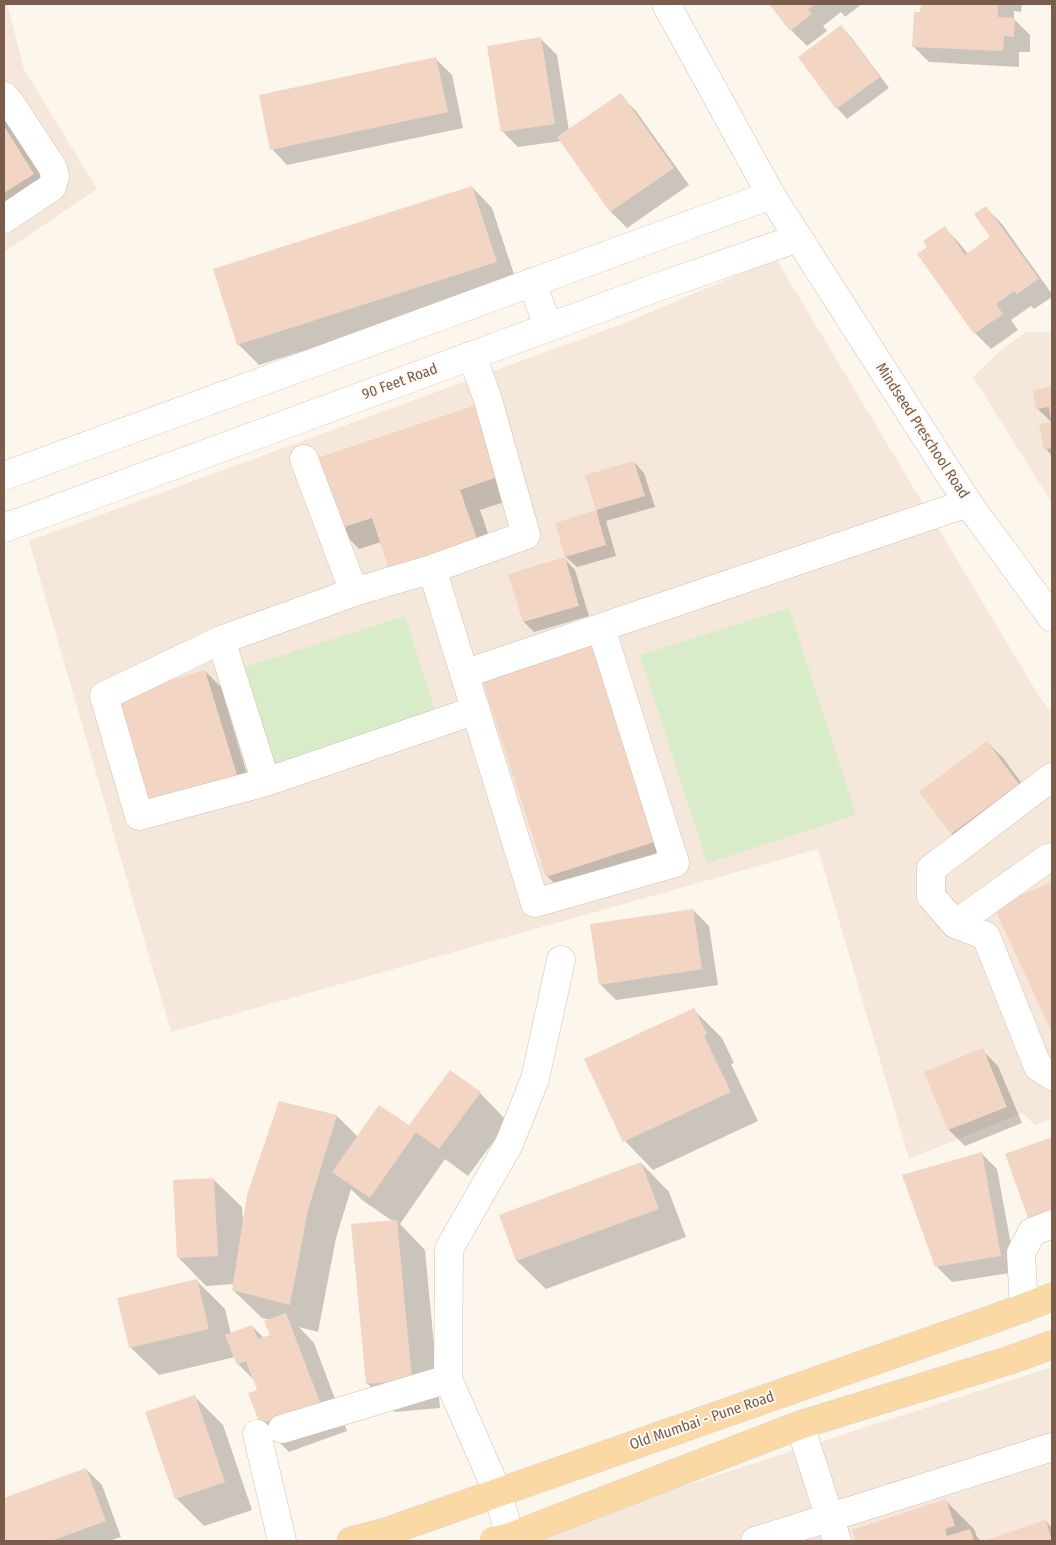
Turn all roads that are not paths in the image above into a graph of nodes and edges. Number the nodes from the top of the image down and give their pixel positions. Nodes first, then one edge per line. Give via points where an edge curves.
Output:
1 (666, 4) edge
2 (4, 96) edge
3 (771, 195) junction
4 (4, 219) edge
5 (798, 238) junction
6 (532, 282) junction
7 (548, 327) junction
8 (472, 355) junction
9 (304, 459) dead end
10 (4, 476) edge
11 (968, 503) junction
12 (4, 528) edge
13 (432, 569) junction
14 (354, 592) junction
15 (1052, 618) edge
16 (601, 628) junction
17 (221, 640) junction
18 (464, 674) junction
19 (476, 710) junction
20 (1052, 777) edge
21 (266, 782) junction
22 (1052, 857) edge
23 (955, 924) junction
24 (561, 960) dead end
25 (1052, 1076) edge
26 (1052, 1224) edge
27 (1052, 1297) edge
28 (1024, 1308) junction
29 (1052, 1345) edge
30 (448, 1379) junction
31 (800, 1425) junction
32 (1052, 1447) edge
33 (498, 1492) junction
34 (833, 1530) edge
35 (505, 1540) edge
36 (282, 1541) edge
37 (351, 1541) edge
38 (756, 1541) edge

1 - 3 street
2 - 4 street via 53,168 55,177 52,187
3 - 5 street, Mindseed Preschool Road
3 - 6 street
5 - 7 street, 90 Feet Road
5 - 11 street, Mindseed Preschool Road
6 - 7 street
6 - 10 street
7 - 8 street, 90 Feet Road
8 - 12 street, 90 Feet Road
8 - 13 street via 526,535
9 - 14 street
11 - 15 street, Mindseed Preschool Road
11 - 16 street
13 - 14 street
13 - 18 street
14 - 17 street
16 - 18 street
16 - 19 street via 676,863 535,903
17 - 21 street
17 - 21 street via 104,696 140,816
18 - 19 street
19 - 21 street
20 - 23 street via 931,869 931,896
22 - 23 street
23 - 25 street via 986,936 1038,1067
24 - 30 street via 535,1079 509,1144 449,1250
26 - 28 street via 1032,1232 1021,1253
27 - 28 main road, Old Mumbai - Pune Road
28 - 33 main road, Old Mumbai - Pune Road
29 - 31 main road
30 - 33 street
30 - 36 street via 270,1431 269,1479
31 - 34 street
31 - 35 main road
32 - 34 street
33 - 35 street
33 - 37 main road, Old Mumbai - Pune Road via 386,1532
34 - 38 street

